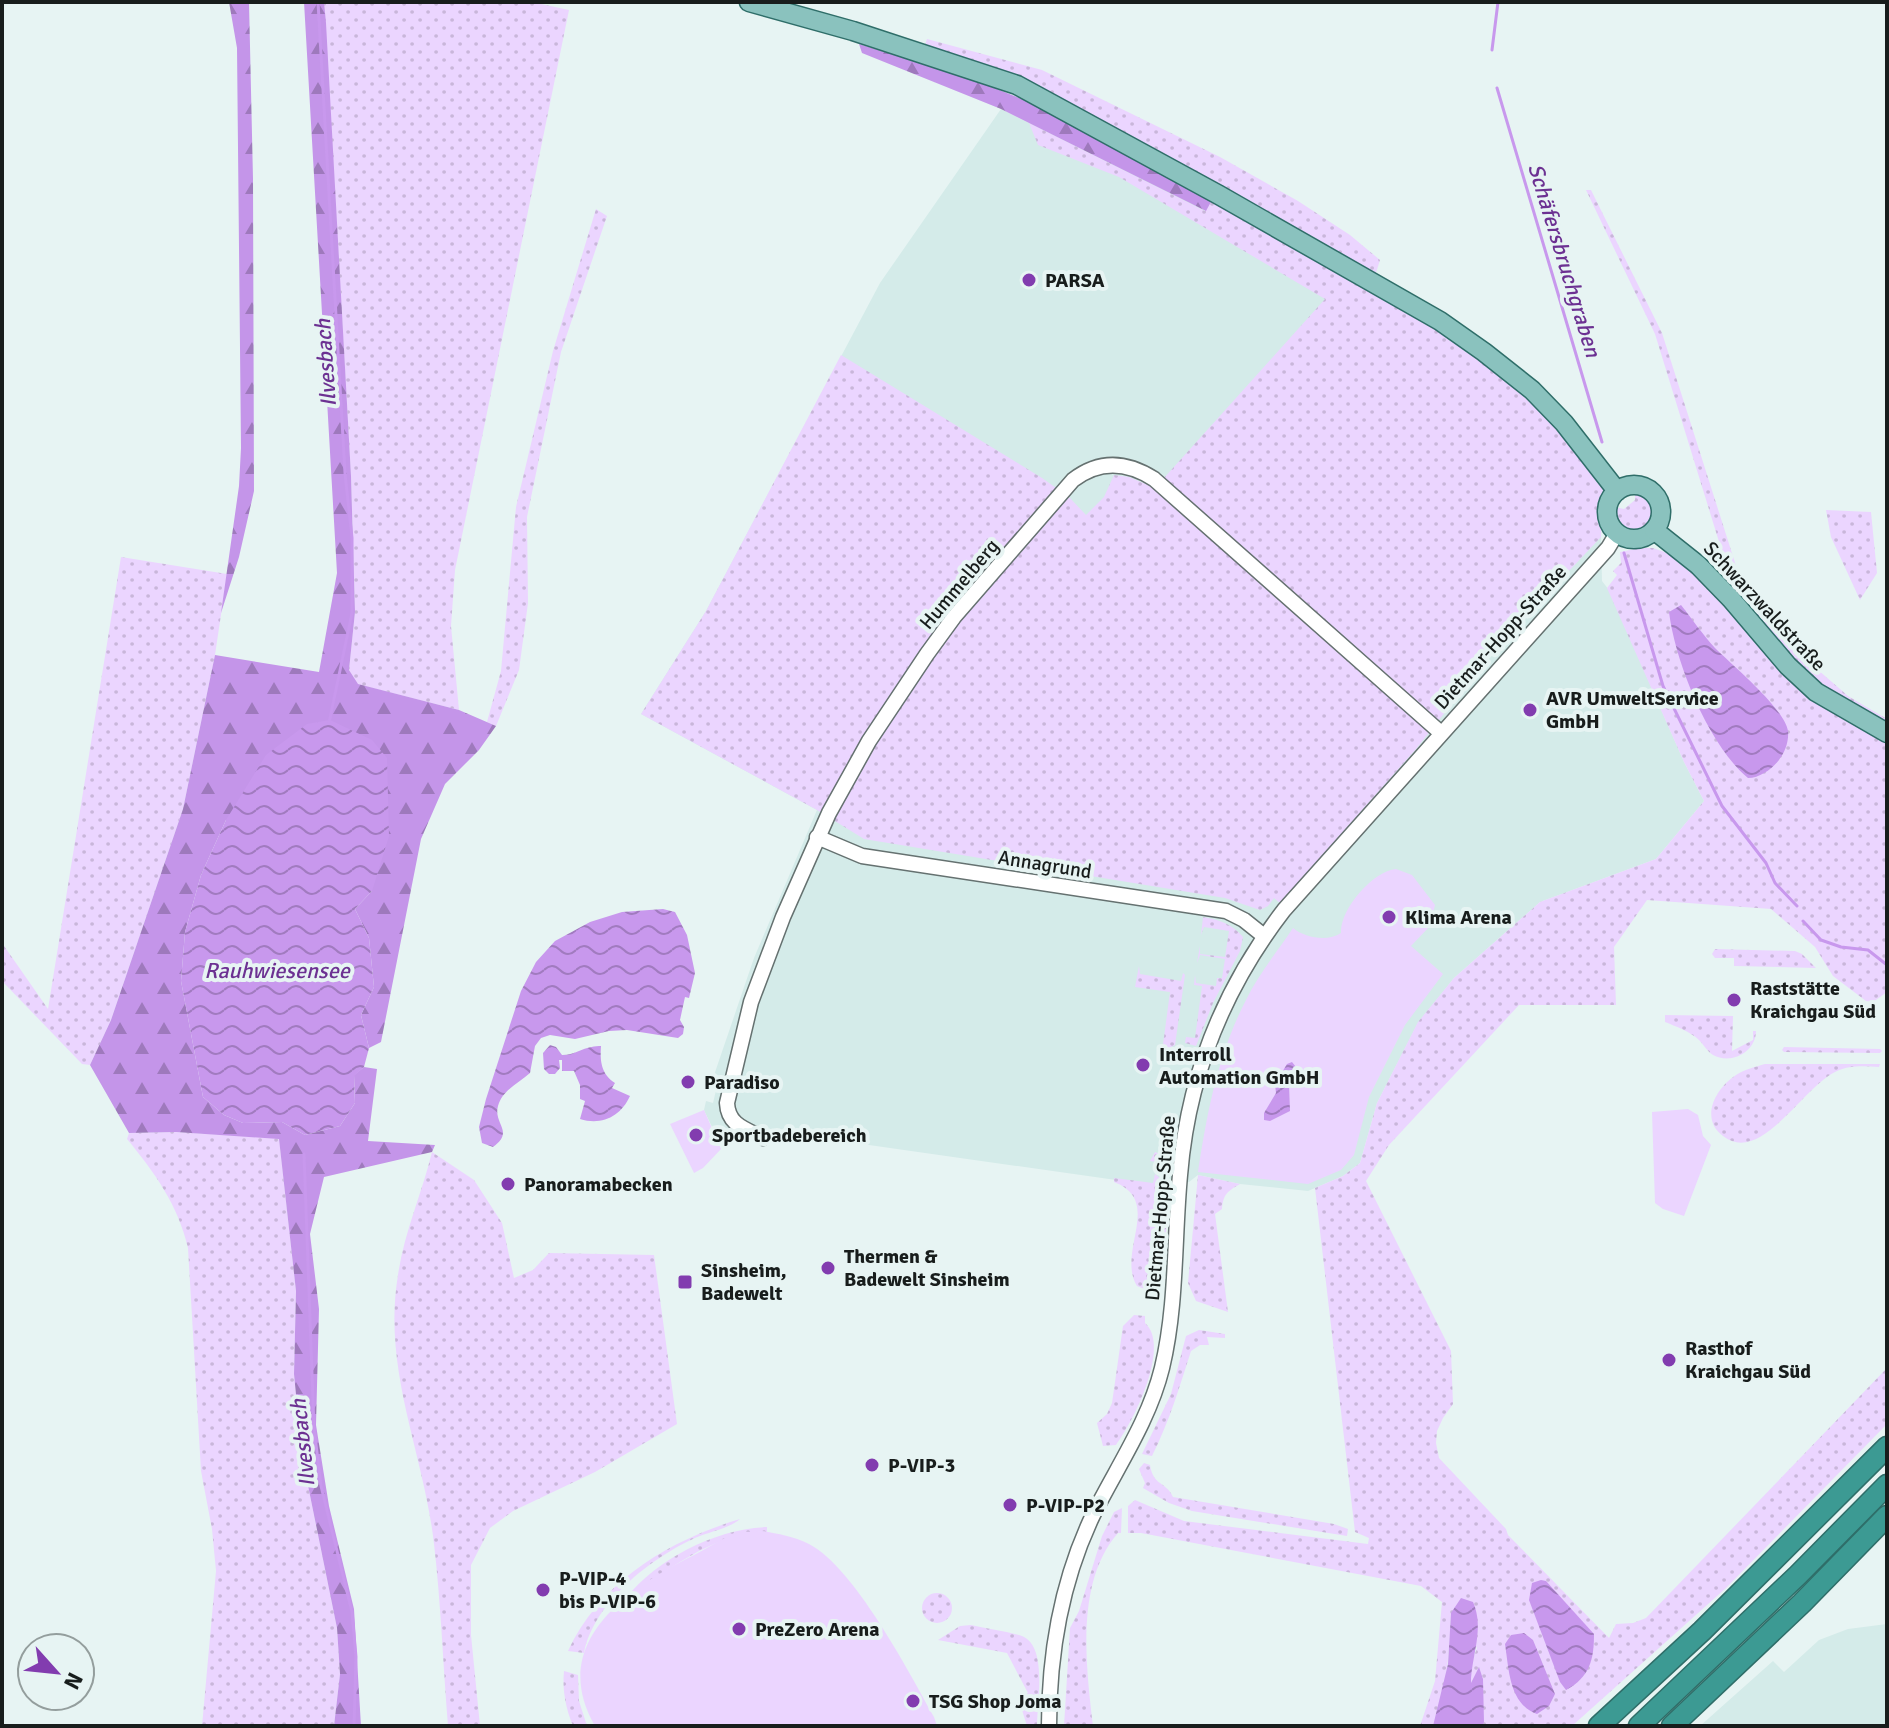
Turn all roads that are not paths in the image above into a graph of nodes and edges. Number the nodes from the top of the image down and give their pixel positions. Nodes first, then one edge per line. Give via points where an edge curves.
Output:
1 (749, 2) edge
2 (1617, 491) junction
3 (1654, 530) junction
4 (1617, 533) junction
5 (1441, 733) junction
6 (1887, 733) edge
7 (817, 837) junction
8 (1264, 936) junction
9 (763, 1138) dead end
10 (1887, 1447) edge
11 (1887, 1485) edge
12 (1887, 1516) edge
13 (1827, 1593) dead end
14 (1689, 1710) junction
15 (1049, 1726) edge
16 (1599, 1726) edge
17 (1639, 1726) edge
18 (1672, 1726) edge

1 - 2 main road via 1017,85 1194,180 1440,321 1484,352 1564,423
2 - 3 main road via 1636,485 1654,494 1661,512
2 - 4 main road via 1607,512
3 - 4 main road via 1636,539
3 - 6 main road, Schwarzwaldstraße via 1698,565 1816,692
4 - 5 street, Dietmar-Hopp-Straße
5 - 7 street, Hummelberg via 1154,479 1136,469 1107,464 1073,480 954,617 869,741
5 - 8 street, Dietmar-Hopp-Straße
7 - 8 street, Annagrund via 862,856 1226,911
7 - 9 street, Hummelberg via 751,1002 727,1103 730,1119
8 - 15 street, Dietmar-Hopp-Straße via 1226,999 1194,1084 1162,1368 1149,1408 1094,1515 1067,1582 1054,1639
10 - 16 highway
11 - 17 highway
12 - 14 highway
13 - 14 highway via 1749,1667
14 - 18 highway

